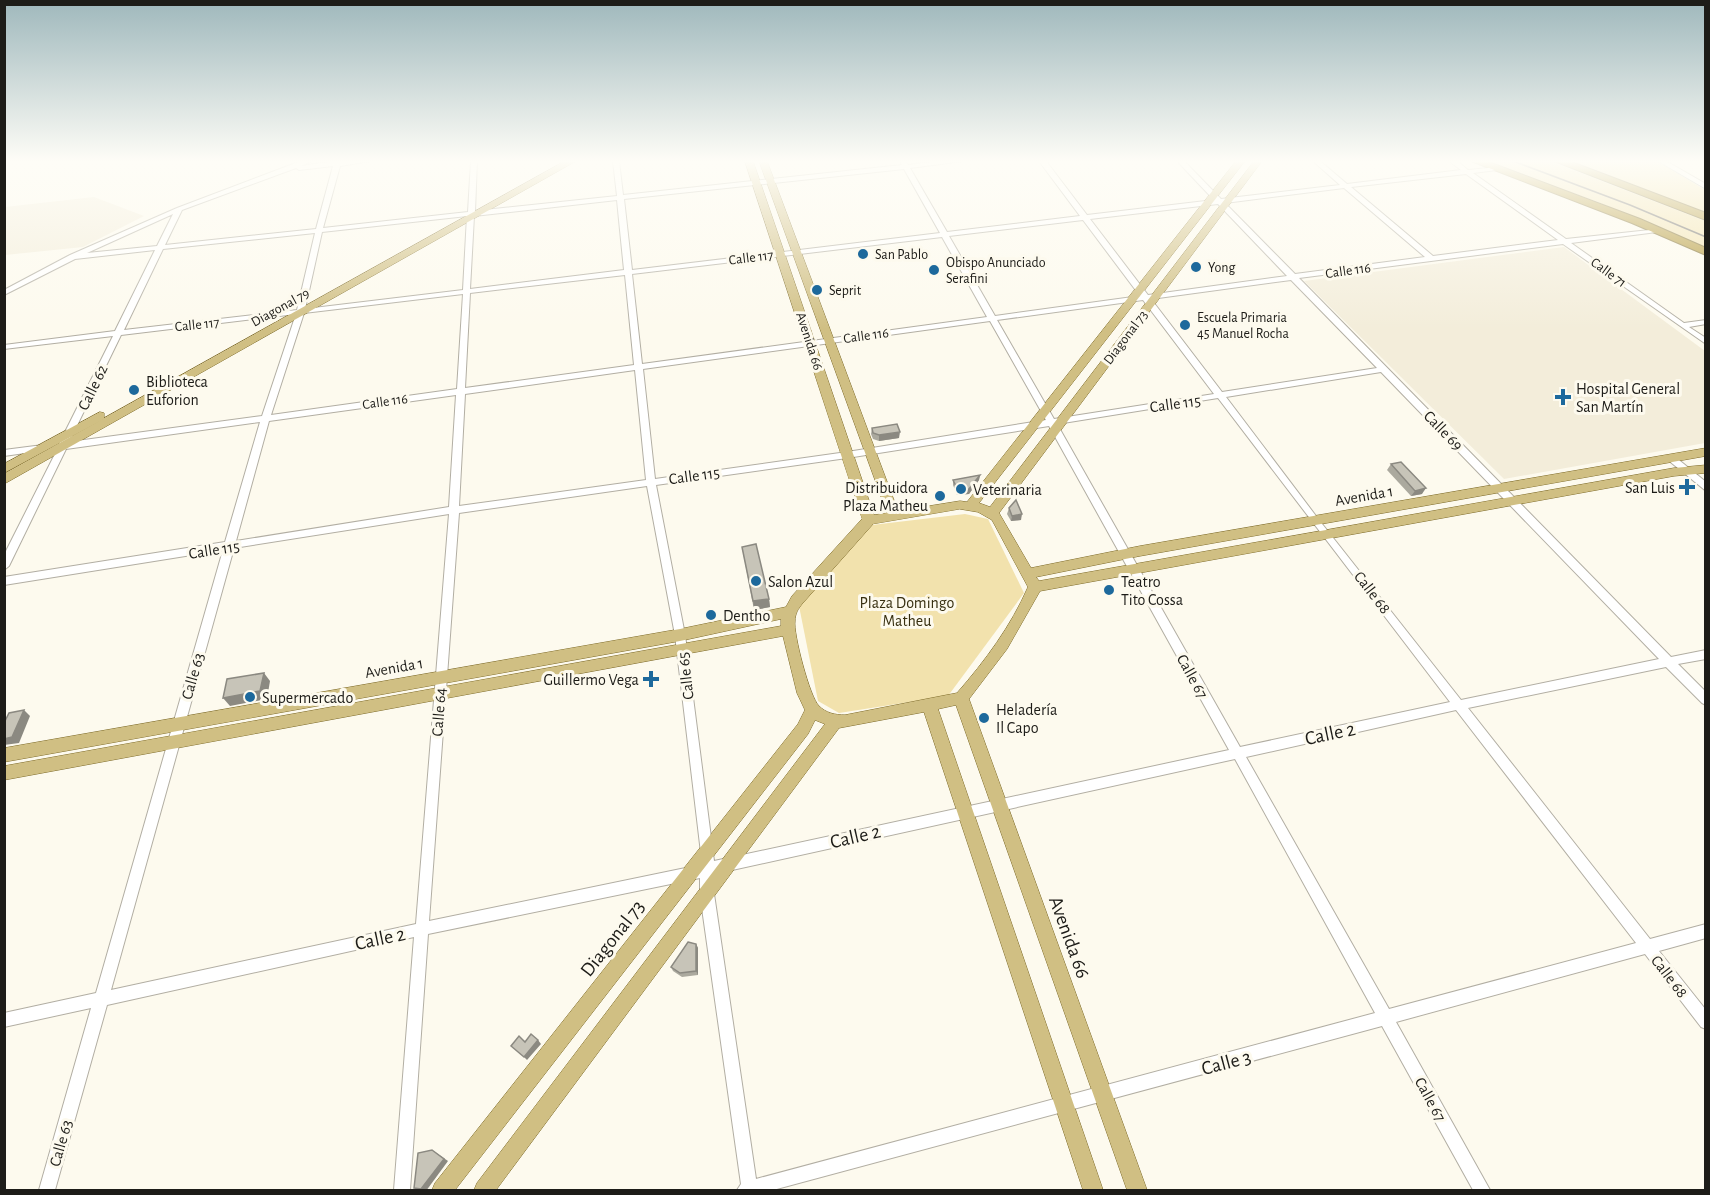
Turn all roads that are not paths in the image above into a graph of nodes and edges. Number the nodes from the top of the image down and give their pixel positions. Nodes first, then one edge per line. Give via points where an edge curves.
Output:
1 (162, 217) edge
2 (175, 217) edge
3 (323, 217) edge
4 (452, 217) edge
5 (458, 217) edge
6 (466, 217) edge
7 (473, 217) edge
8 (623, 217) edge
9 (769, 217) edge
10 (784, 217) edge
11 (935, 217) edge
12 (1094, 217) edge
13 (1207, 217) edge
14 (1207, 217) edge
15 (1235, 217) edge
16 (1382, 217) edge
17 (1531, 217) edge
18 (1623, 217) edge
19 (1084, 218) junction
20 (1657, 230) junction
21 (319, 231) junction
22 (945, 234) junction
23 (1565, 241) junction
24 (160, 248) junction
25 (798, 252) junction
26 (1706, 252) edge
27 (782, 254) junction
28 (73, 257) junction
29 (1431, 258) junction
30 (630, 272) junction
31 (1295, 277) junction
32 (465, 292) junction
33 (4, 293) edge
34 (1145, 297) junction
35 (301, 308) junction
36 (281, 315) junction
37 (992, 318) junction
38 (1706, 322) edge
39 (1683, 325) junction
40 (118, 333) junction
41 (829, 340) junction
42 (1706, 342) edge
43 (810, 343) junction
44 (4, 347) edge
45 (640, 366) junction
46 (1384, 369) junction
47 (461, 391) junction
48 (1221, 396) junction
49 (266, 417) junction
50 (1064, 418) junction
51 (1050, 421) junction
52 (1036, 423) junction
53 (70, 432) junction
54 (64, 447) junction
55 (42, 448) junction
56 (870, 450) junction
57 (1706, 452) edge
58 (4, 453) edge
59 (847, 455) junction
60 (1671, 458) junction
61 (4, 469) edge
62 (1706, 469) edge
63 (1687, 472) junction
64 (4, 480) edge
65 (651, 481) junction
66 (1499, 488) junction
67 (1706, 488) edge
68 (1512, 502) junction
69 (971, 505) junction
70 (454, 510) junction
71 (992, 513) junction
72 (894, 516) junction
73 (869, 520) junction
74 (1316, 522) junction
75 (1328, 534) junction
76 (229, 547) junction
77 (1126, 554) junction
78 (4, 566) edge
79 (1134, 568) junction
80 (1028, 574) junction
81 (4, 581) edge
82 (1035, 588) junction
83 (789, 612) junction
84 (788, 630) junction
85 (681, 642) junction
86 (1706, 654) edge
87 (1668, 662) junction
88 (440, 677) junction
89 (439, 694) junction
90 (961, 698) junction
91 (1706, 700) edge
92 (929, 705) junction
93 (1459, 705) junction
94 (812, 710) junction
95 (835, 722) junction
96 (178, 724) junction
97 (173, 743) junction
98 (1236, 753) junction
99 (4, 755) edge
100 (4, 773) edge
101 (999, 804) junction
102 (965, 812) junction
103 (729, 864) junction
104 (701, 866) junction
105 (707, 894) junction
106 (422, 929) junction
107 (1706, 932) edge
108 (1647, 947) junction
109 (101, 999) junction
110 (1386, 1019) junction
111 (4, 1020) edge
112 (1706, 1022) edge
113 (1102, 1095) junction
114 (1065, 1105) junction
115 (748, 1190) edge
116 (47, 1191) edge
117 (402, 1191) edge
118 (442, 1191) edge
119 (484, 1191) edge
120 (1093, 1191) edge
121 (1137, 1191) edge
122 (1482, 1191) edge

1 - 28 street
2 - 24 street, Calle 62
3 - 21 street, Calle 63
4 - 21 street
5 - 35 main road, Diagonal 79
6 - 35 main road, Diagonal 79
7 - 32 street, Calle 64
8 - 30 street, Calle 65
9 - 27 main road, Avenida 66
10 - 25 main road, Avenida 66
11 - 22 street, Calle 67
12 - 19 street, Calle 117
13 - 34 main road, Diagonal 73
14 - 34 main road, Diagonal 73
15 - 31 street, Calle 69
16 - 29 street
17 - 23 street, Calle 71
18 - 20 highway
19 - 22 street, Calle 117
19 - 34 street, Calle 68
20 - 23 street, Calle 116
20 - 26 highway
21 - 24 street
21 - 35 street, Calle 63
22 - 25 street, Calle 117
22 - 37 street, Calle 67
23 - 29 street, Calle 116
23 - 39 street, Calle 71
24 - 28 street
24 - 40 street, Calle 62
25 - 27 street, Calle 117
25 - 41 main road, Avenida 66
27 - 30 street, Calle 117
27 - 43 main road, Avenida 66
28 - 33 street
29 - 31 street, Calle 116
30 - 32 street, Calle 117
30 - 45 street, Calle 65
31 - 34 street, Calle 116
31 - 46 street, Calle 69
32 - 35 street, Calle 117
32 - 47 street, Calle 64
34 - 37 street, Calle 116
34 - 48 street, Calle 68
34 - 50 main road, Diagonal 73
34 - 51 main road, Diagonal 73
35 - 36 main road, Diagonal 79
35 - 49 street, Calle 63
35 - 54 main road, Diagonal 79
36 - 40 street, Calle 117
36 - 53 main road, Diagonal 79
37 - 41 street, Calle 116
37 - 51 street, Calle 67
38 - 39 street
39 - 42 street, Calle 71
40 - 44 street, Calle 117
40 - 53 street, Calle 62
41 - 43 street, Calle 116
41 - 56 main road, Avenida 66
43 - 45 street, Calle 116
43 - 59 main road, Avenida 66
45 - 47 street, Calle 116
45 - 65 street, Calle 65
46 - 48 street, Calle 115
46 - 66 street, Calle 69
47 - 49 street, Calle 116
47 - 70 street, Calle 64
48 - 50 street, Calle 115
48 - 74 street, Calle 68
49 - 54 street, Calle 116
49 - 76 street, Calle 63
50 - 51 main road, Diagonal 73
51 - 52 main road, Diagonal 73
51 - 71 main road, Diagonal 73
51 - 77 street, Calle 67
52 - 56 street, Calle 115
52 - 69 main road, Diagonal 73
53 - 54 street, Calle 62
53 - 55 main road, Diagonal 79
54 - 55 street, Calle 116
54 - 64 main road, Diagonal 79
54 - 78 street, Calle 62
55 - 58 street, Calle 116
55 - 61 main road, Diagonal 79
56 - 59 street, Calle 115
56 - 72 main road, Avenida 66
57 - 60 main road, Avenida 1
59 - 65 street, Calle 115
59 - 73 main road, Avenida 66
60 - 63 street
60 - 66 main road, Avenida 1
62 - 63 main road, Avenida 1
63 - 67 street
63 - 68 main road, Avenida 1
65 - 70 street, Calle 115
65 - 85 street, Calle 65
66 - 68 street, Calle 69
66 - 74 main road, Avenida 1
68 - 75 main road, Avenida 1
68 - 87 street, Calle 69
69 - 71 main road
69 - 72 main road
70 - 76 street, Calle 115
70 - 88 street, Calle 64
71 - 80 main road via 1002,523
72 - 73 main road
73 - 83 main road
74 - 75 street, Calle 68
74 - 77 main road, Avenida 1
75 - 79 main road, Avenida 1
75 - 93 street, Calle 68
76 - 81 street, Calle 115
76 - 96 street, Calle 63
77 - 79 street, Calle 67
77 - 80 main road, Avenida 1
79 - 82 main road, Avenida 1
79 - 98 street, Calle 67
80 - 82 main road
82 - 90 main road via 1028,604
83 - 84 main road
83 - 85 main road, Avenida 1
84 - 85 main road, Avenida 1
84 - 94 main road
85 - 88 main road, Avenida 1
85 - 89 main road, Avenida 1
85 - 104 street, Calle 65
86 - 87 street, Calle 2
87 - 91 street, Calle 69
87 - 93 street, Calle 2
88 - 89 street, Calle 64
88 - 96 main road, Avenida 1
89 - 97 main road, Avenida 1
89 - 106 street, Calle 64
90 - 92 main road
90 - 101 main road, Avenida 66
92 - 95 main road
92 - 102 main road
93 - 98 street, Calle 2
93 - 108 street, Calle 68
94 - 95 main road
94 - 104 main road, Diagonal 73 via 803,729
95 - 103 main road
96 - 97 street, Calle 63
96 - 99 main road, Avenida 1
97 - 100 main road, Avenida 1
97 - 109 street, Calle 63
98 - 101 street, Calle 2
98 - 110 street, Calle 67
101 - 102 street, Calle 2
101 - 113 main road, Avenida 66
102 - 103 street, Calle 2
102 - 114 main road
103 - 104 street, Calle 2
103 - 105 main road
104 - 105 street, Calle 65
104 - 106 street, Calle 2
104 - 118 main road, Diagonal 73
105 - 115 street, Calle 65
105 - 119 main road
106 - 109 street, Calle 2
106 - 117 street, Calle 64
107 - 108 street, Calle 3
108 - 110 street, Calle 3
108 - 112 street, Calle 68
109 - 111 street, Calle 2
109 - 116 street, Calle 63
110 - 113 street, Calle 3
110 - 122 street, Calle 67
113 - 114 street, Calle 3
113 - 121 main road, Avenida 66
114 - 115 street, Calle 3
114 - 120 main road

